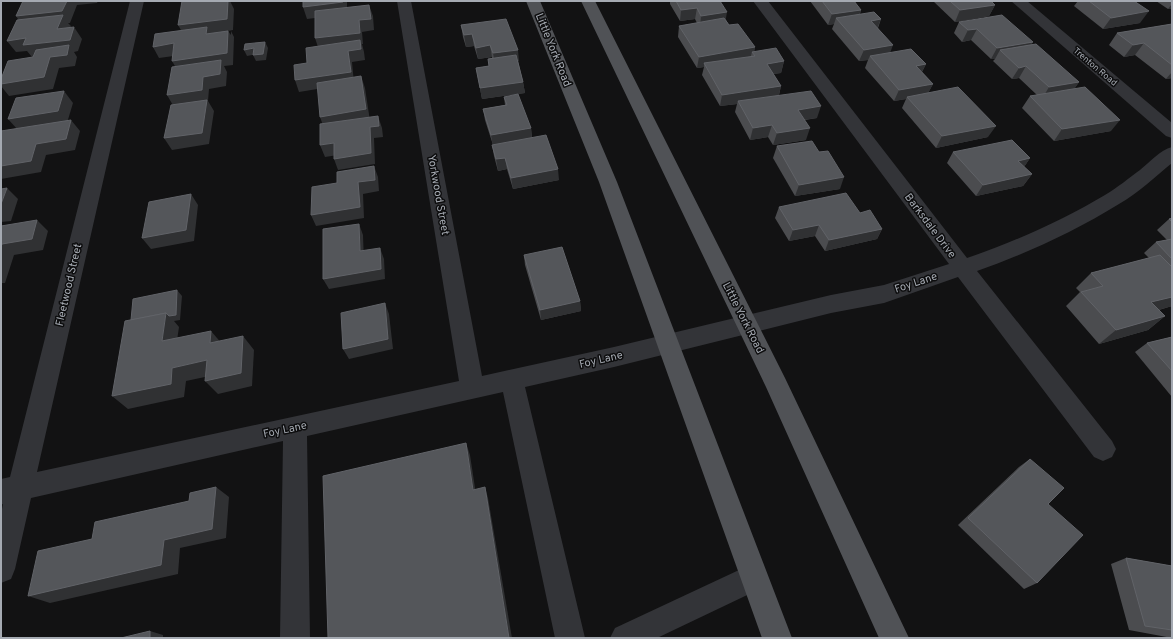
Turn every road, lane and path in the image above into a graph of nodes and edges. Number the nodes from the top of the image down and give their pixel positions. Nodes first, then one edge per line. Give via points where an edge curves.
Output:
1 (137, 1) edge
2 (404, 1) edge
3 (533, 1) edge
4 (588, 1) edge
5 (760, 1) edge
6 (1018, 1) edge
7 (1172, 132) edge
8 (1172, 153) edge
9 (963, 268) junction
10 (747, 325) junction
11 (669, 344) junction
12 (512, 380) junction
13 (472, 388) junction
14 (296, 428) junction
15 (1103, 449) dead end
16 (11, 490) edge
17 (1, 569) edge
18 (754, 577) junction
19 (295, 638) edge
20 (570, 638) edge
21 (625, 638) edge
22 (777, 638) edge
23 (894, 638) edge

1 - 16 street, Fleetwood Street
2 - 13 street, Yorkwood Street
3 - 11 main road, Little York Road via 608,182
4 - 10 main road, Little York Road
5 - 9 street, Barksdale Drive
6 - 7 street, Trenton Road
8 - 9 street, Foy Lane via 1113,199 1066,224 994,257
9 - 10 street, Foy Lane via 884,294
9 - 15 street, Barksdale Drive
10 - 11 street, Foy Lane
10 - 23 main road, Little York Road
11 - 12 street, Foy Lane
11 - 18 main road, Little York Road
12 - 13 street, Foy Lane
12 - 20 street
13 - 14 street, Foy Lane
14 - 16 street, Foy Lane
14 - 19 street
16 - 17 street, Fleetwood Street
18 - 21 street
18 - 22 main road, Little York Road

